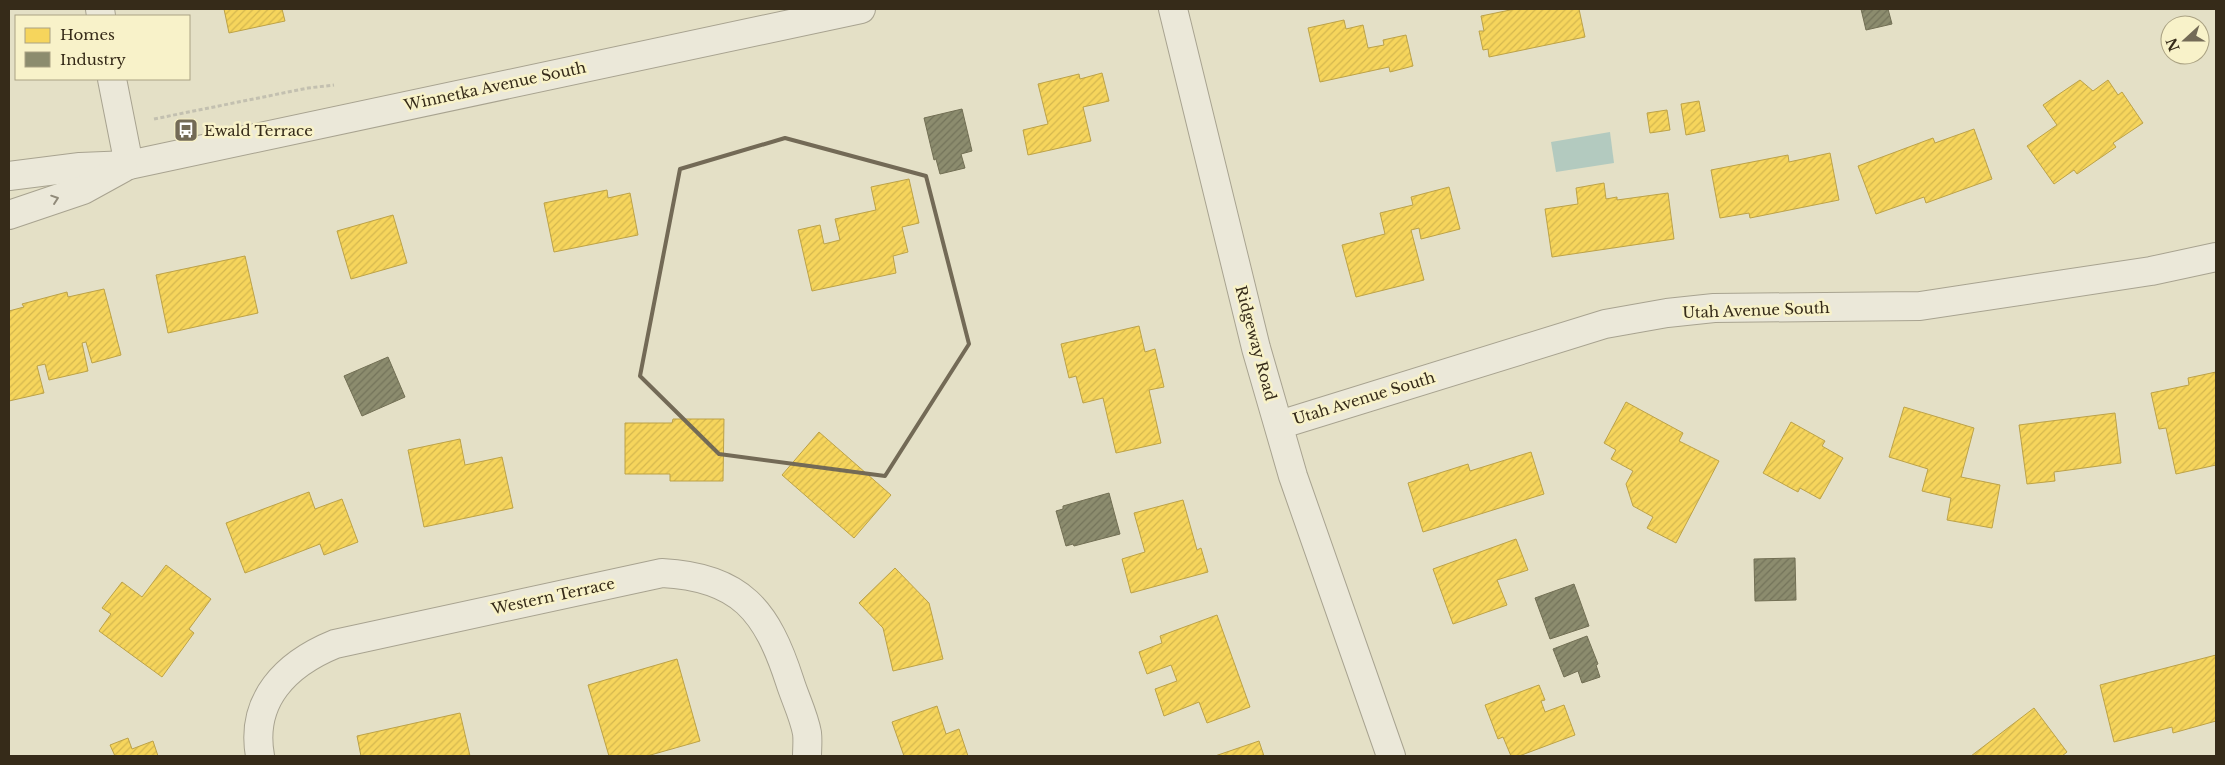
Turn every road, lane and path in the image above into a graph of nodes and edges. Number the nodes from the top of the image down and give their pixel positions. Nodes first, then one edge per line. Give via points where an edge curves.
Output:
1 (861, 9) edge
2 (1173, 9) edge
3 (112, 80) edge
4 (129, 166) junction
5 (9, 176) edge
6 (9, 216) edge
7 (2216, 257) edge
8 (1279, 425) junction
9 (260, 756) edge
10 (807, 756) edge
11 (1391, 756) edge

1 - 4 street, Winnetka Avenue South
2 - 8 street, Ridgeway Road via 1256,348
3 - 4 street
4 - 5 street, Winnetka Avenue South via 80,167
6 -> 4 street, Winnetka Avenue South via 83,190
7 - 8 street, Utah Avenue South via 2141,272 1920,306 1714,308 1614,323
8 - 11 street, Ridgeway Road via 1293,476
9 - 10 street, Western Terrace via 257,740 264,702 292,668 312,653 335,644 662,573 708,580 733,591 752,605 780,651 807,733

